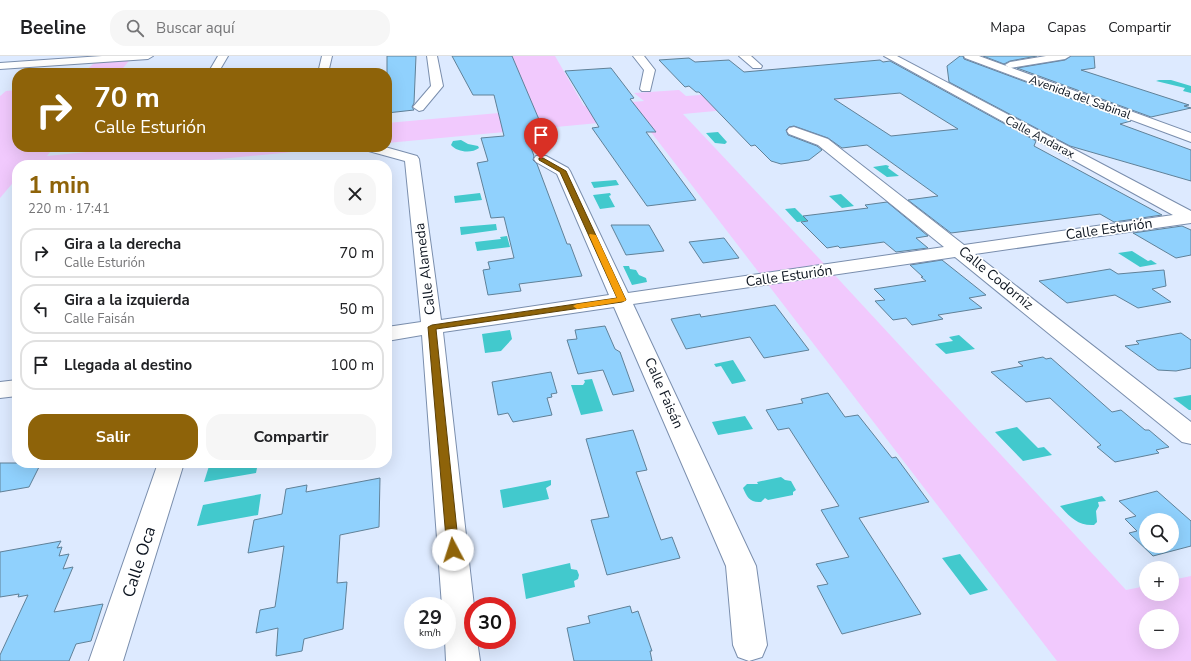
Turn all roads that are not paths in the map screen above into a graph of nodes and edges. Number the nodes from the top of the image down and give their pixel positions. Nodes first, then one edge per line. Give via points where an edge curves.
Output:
1 (148, 56) edge
2 (223, 56) edge
3 (327, 56) edge
4 (432, 56) edge
5 (638, 56) edge
6 (744, 56) edge
7 (889, 56) edge
8 (969, 56) edge
9 (987, 56) edge
10 (1065, 56) edge
11 (1010, 65) junction
12 (0, 66) edge
13 (757, 66) dead end
14 (216, 68) edge
15 (324, 68) edge
16 (646, 89) dead end
17 (419, 106) dead end
18 (1191, 130) edge
19 (794, 132) dead end
20 (1191, 138) edge
21 (388, 152) edge
22 (541, 159) dead end
23 (1191, 217) edge
24 (961, 250) junction
25 (622, 300) junction
26 (432, 327) junction
27 (392, 333) edge
28 (12, 389) edge
29 (0, 390) edge
30 (1191, 436) edge
31 (169, 468) edge
32 (750, 645) dead end
33 (106, 661) edge
34 (464, 661) edge

1 - 12 street
2 - 14 street
3 - 15 street
4 - 17 street via 438,86
5 - 16 street via 650,70
6 - 13 street
7 - 23 street, Calle Andarax
8 - 20 street, Avenida del Sabinal
9 - 11 street, Avenida del Sabinal
10 - 11 street
11 - 18 street, Avenida del Sabinal
19 - 24 street, Calle Codorniz via 823,142
21 - 26 street, Calle Alameda via 412,159
22 - 25 street, Calle Faisán via 563,171
23 - 24 street, Calle Esturión
24 - 25 street, Calle Esturión
24 - 30 street, Calle Codorniz
25 - 26 street, Calle Esturión
25 - 32 street, Calle Faisán via 741,566
26 - 27 street, Calle Esturión
26 - 34 street, Calle Alameda
28 - 29 street
31 - 33 street, Calle Oca

